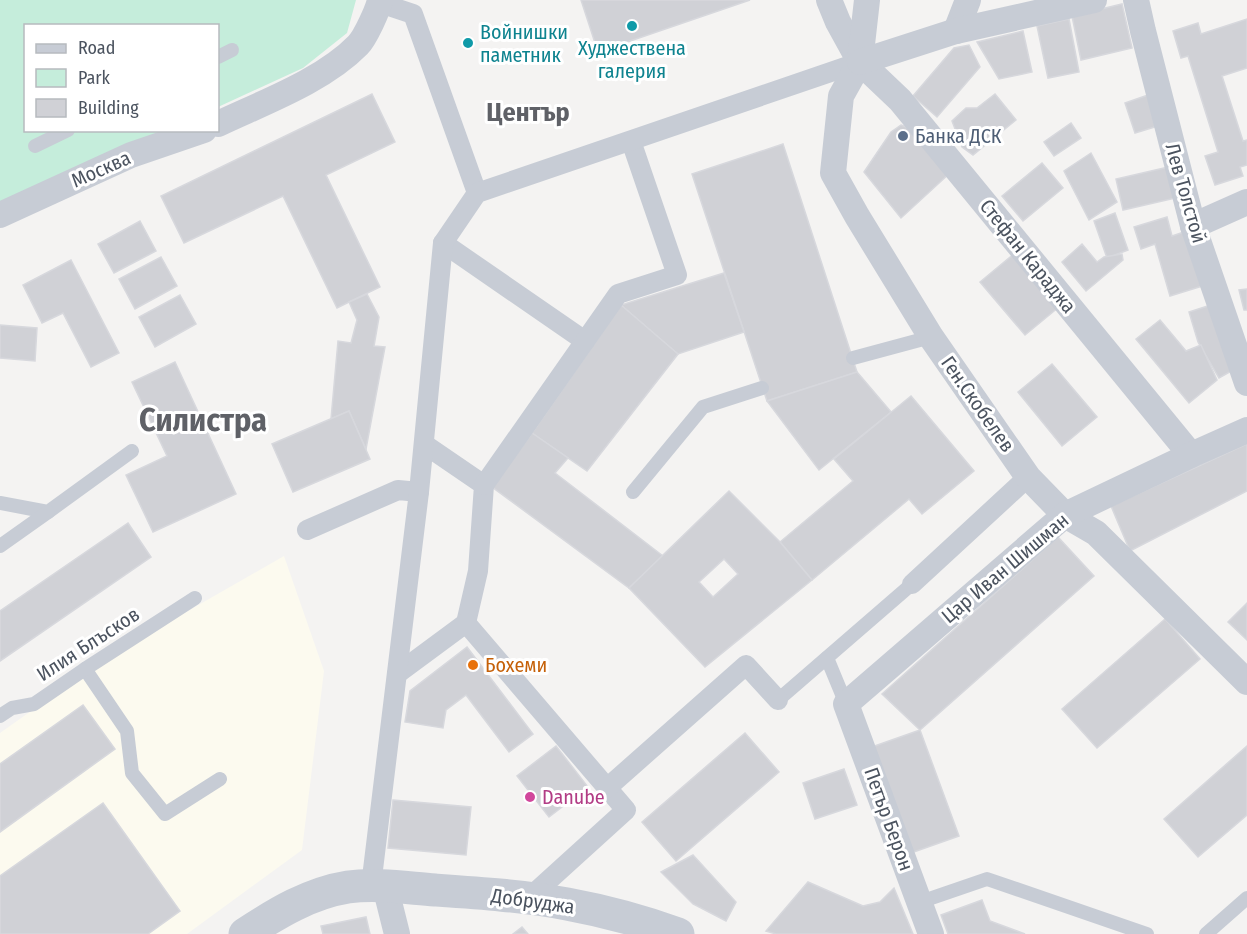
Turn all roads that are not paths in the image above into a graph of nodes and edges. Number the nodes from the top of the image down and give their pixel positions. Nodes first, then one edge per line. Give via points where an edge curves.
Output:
1 (830, 0) edge
2 (867, 0) edge
3 (968, 0) edge
4 (1094, 0) edge
5 (1136, 0) edge
6 (380, 2) edge
7 (956, 31) junction
8 (232, 50) dead end
9 (219, 56) edge
10 (860, 62) junction
11 (219, 124) edge
12 (64, 132) edge
13 (192, 132) edge
14 (167, 136) edge
15 (631, 141) junction
16 (35, 146) dead end
17 (477, 193) junction
18 (1247, 202) edge
19 (0, 215) edge
20 (1193, 226) junction
21 (443, 243) junction
22 (931, 337) junction
23 (585, 341) junction
24 (853, 358) dead end
25 (1247, 382) edge
26 (762, 388) dead end
27 (1247, 430) edge
28 (424, 444) junction
29 (132, 451) dead end
30 (1191, 455) junction
31 (1028, 477) junction
32 (484, 485) junction
33 (419, 492) junction
34 (633, 492) dead end
35 (0, 503) edge
36 (48, 512) junction
37 (1065, 515) junction
38 (308, 530) dead end
39 (0, 546) edge
40 (912, 584) joint
41 (195, 598) dead end
42 (466, 623) junction
43 (827, 658) junction
44 (85, 669) junction
45 (397, 674) junction
46 (1247, 682) edge
47 (778, 700) joint
48 (846, 704) junction
49 (0, 716) edge
50 (220, 779) dead end
51 (607, 788) junction
52 (378, 886) junction
53 (529, 898) junction
54 (1247, 898) edge
55 (920, 902) junction
56 (245, 934) edge
57 (397, 934) edge
58 (678, 934) edge
59 (931, 934) edge
60 (1147, 934) edge
61 (1206, 934) edge

1 - 10 street, Стефан Караджа
2 - 10 street
3 - 7 street
4 - 7 street
5 - 20 street, Лев Толстой
6 - 11 street via 359,44 336,64
6 - 17 street via 413,14
7 - 10 street
8 - 9 lane
10 - 15 street
10 - 22 street, Ген.Скобелев via 841,96 833,173
10 - 30 street, Стефан Караджа via 900,100
12 - 16 lane
13 - 14 street, Москва
14 - 19 street, Москва
15 - 17 street
15 - 23 street via 677,275 618,294
17 - 21 street
18 - 20 street
20 - 25 street, Лев Толстой
21 - 23 street
21 - 28 street
22 - 24 lane
22 - 31 street, Ген.Скобелев
23 - 32 street
26 - 34 lane via 703,407
27 - 30 street, Цар Иван Шишман
28 - 32 street
28 - 33 street
29 - 36 lane
30 - 37 street, Цар Иван Шишман
31 - 37 street, Ген.Скобелев
31 - 40 street
32 - 42 street via 478,572
33 - 38 street via 398,490
33 - 45 street
35 - 36 lane
36 - 39 lane
37 - 46 street, Ген.Скобелев via 1096,533
37 - 48 street, Цар Иван Шишман
40 - 43 lane
41 - 44 lane, Илия Блъсков
42 - 45 street
42 - 51 street
43 - 47 lane
43 - 48 lane
44 - 49 lane, Илия Блъсков via 34,704 12,708
44 - 50 lane via 127,731 132,772 165,814
45 - 52 street
47 - 51 street via 746,665
48 - 55 street, Петър Берон
51 - 53 street via 627,810
52 - 53 street, Добруджа
52 - 56 street, Добруджа via 324,892 270,917
52 - 57 street
53 - 58 street, Добруджа via 637,920
54 - 61 lane
55 - 59 street, Петър Берон
55 - 60 lane via 987,879

